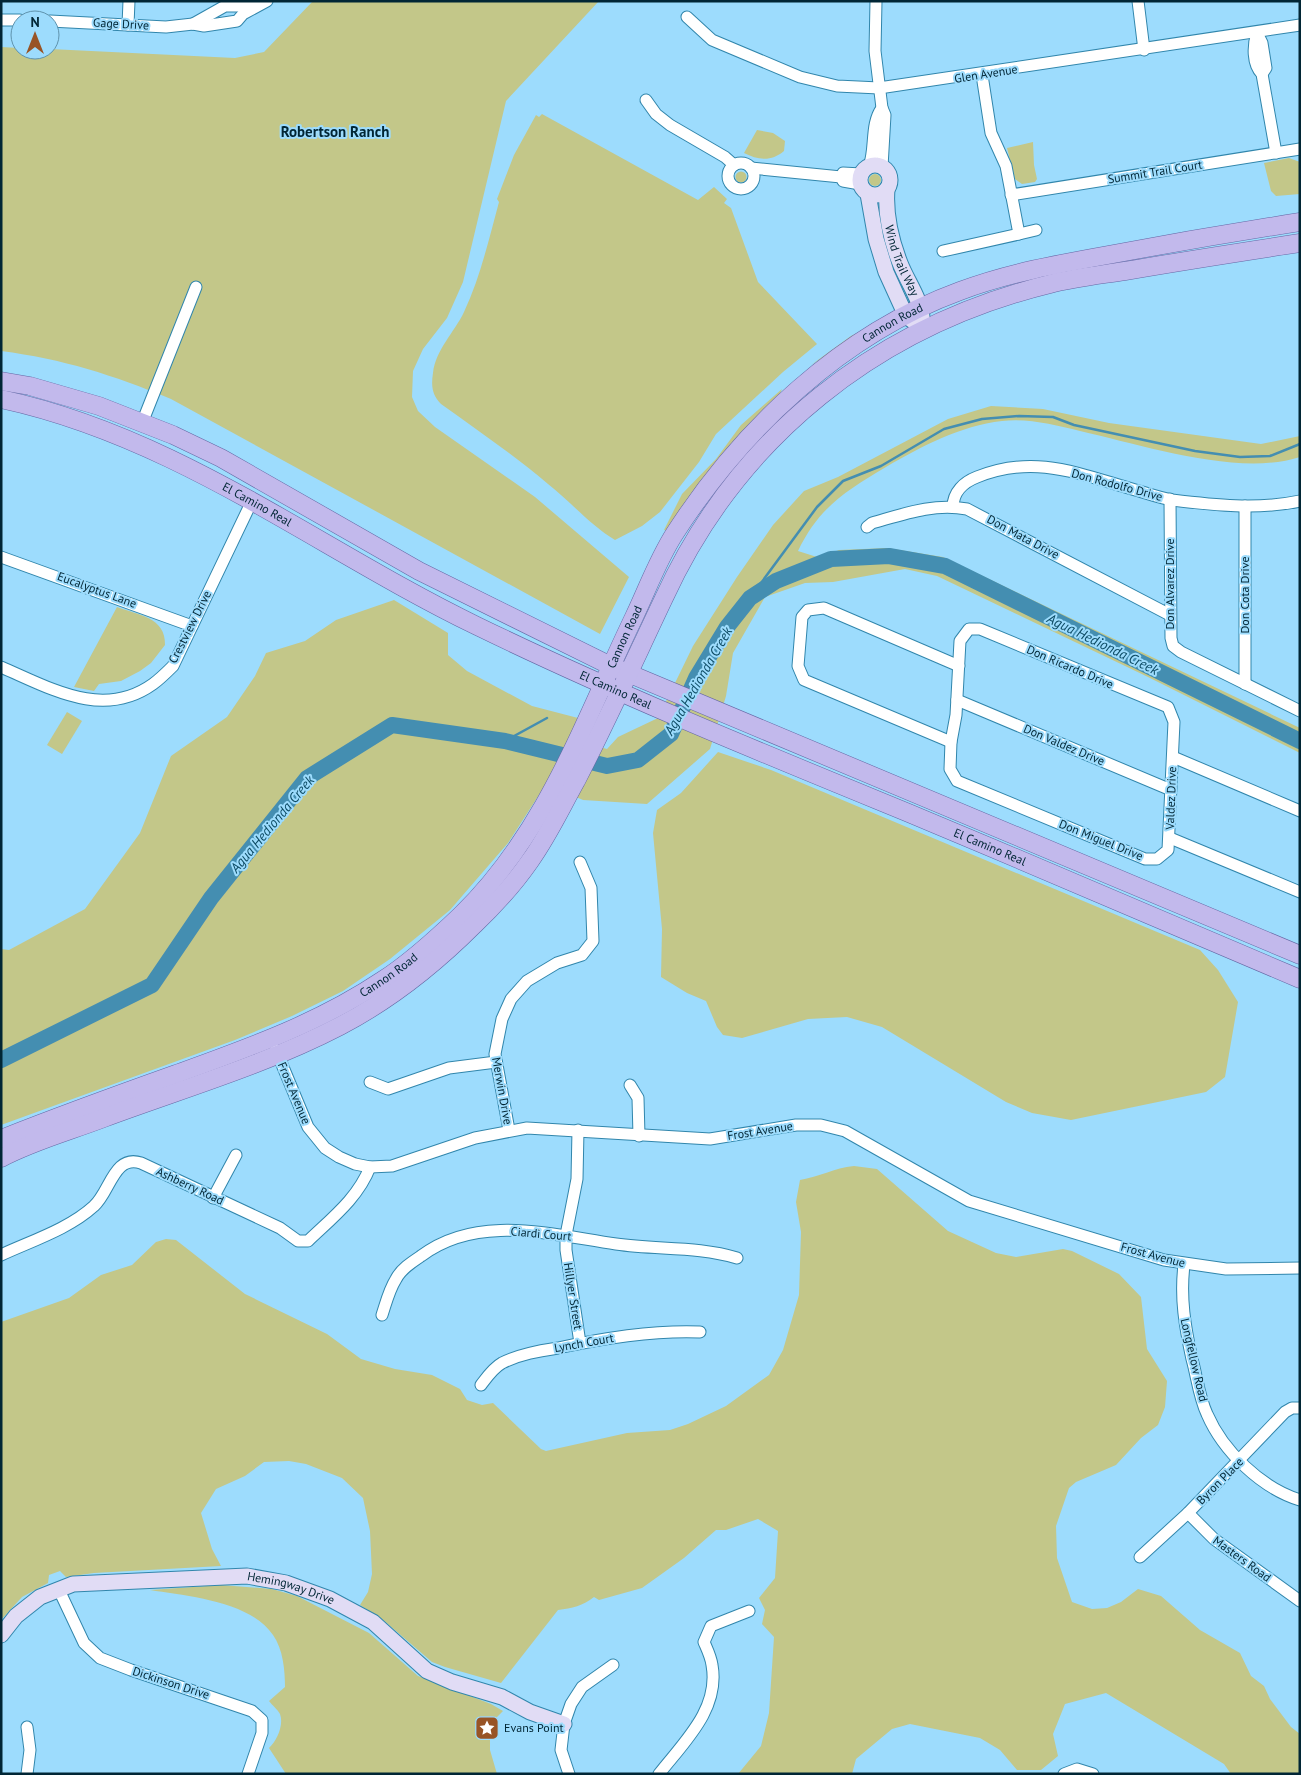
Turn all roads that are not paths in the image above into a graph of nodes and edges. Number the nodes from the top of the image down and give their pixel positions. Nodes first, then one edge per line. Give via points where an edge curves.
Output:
1 (129, 1) edge
2 (267, 1) edge
3 (876, 1) edge
4 (1138, 1) edge
5 (244, 7) edge
6 (686, 17) dead end
7 (60, 22) edge
8 (193, 24) junction
9 (128, 25) junction
10 (1300, 25) edge
11 (1257, 33) junction
12 (1144, 50) junction
13 (982, 75) junction
14 (879, 88) junction
15 (646, 100) dead end
16 (1300, 149) edge
17 (1276, 153) junction
18 (734, 165) junction
19 (751, 168) junction
20 (772, 171) junction
21 (868, 177) junction
22 (753, 181) junction
23 (887, 189) junction
24 (1011, 195) junction
25 (1300, 222) edge
26 (1036, 230) dead end
27 (1019, 234) junction
28 (1300, 242) edge
29 (943, 251) dead end
30 (196, 287) dead end
31 (914, 312) junction
32 (924, 329) junction
33 (1, 381) edge
34 (1, 399) edge
35 (142, 423) junction
36 (1170, 499) junction
37 (252, 501) junction
38 (1300, 501) edge
39 (1245, 506) junction
40 (953, 507) junction
41 (867, 527) dead end
42 (1, 557) edge
43 (1170, 614) junction
44 (192, 626) junction
45 (610, 666) junction
46 (959, 666) junction
47 (1, 667) edge
48 (629, 674) junction
49 (602, 684) junction
50 (1245, 684) junction
51 (620, 692) junction
52 (957, 700) junction
53 (1300, 711) edge
54 (950, 742) junction
55 (586, 743) junction
56 (1173, 757) junction
57 (1171, 790) junction
58 (1300, 811) edge
59 (1170, 838) junction
60 (580, 862) dead end
61 (1300, 892) edge
62 (1300, 955) edge
63 (1300, 978) edge
64 (275, 1047) junction
65 (496, 1062) junction
66 (370, 1082) dead end
67 (630, 1085) dead end
68 (509, 1130) junction
69 (578, 1130) junction
70 (638, 1136) junction
71 (1, 1139) edge
72 (236, 1155) dead end
73 (1, 1158) edge
74 (370, 1166) junction
75 (213, 1198) junction
76 (566, 1235) junction
77 (1, 1255) edge
78 (737, 1258) dead end
79 (1184, 1265) junction
80 (1300, 1268) edge
81 (382, 1314) dead end
82 (700, 1332) dead end
83 (580, 1343) junction
84 (481, 1385) dead end
85 (1300, 1408) edge
86 (1240, 1461) junction
87 (1300, 1500) edge
88 (1188, 1513) junction
89 (1140, 1557) dead end
90 (59, 1590) junction
91 (1300, 1601) edge
92 (749, 1611) dead end
93 (1, 1635) edge
94 (612, 1665) dead end
95 (564, 1724) junction
96 (27, 1727) dead end
97 (26, 1774) edge
98 (248, 1774) edge
99 (569, 1774) edge
100 (659, 1774) edge
101 (1064, 1774) edge
102 (1093, 1774) edge

1 - 9 street
2 - 5 street, Gage Drive
3 - 14 street, Wind Trail Way via 875,51
4 - 12 street
5 - 8 street, Gage Drive via 226,6
5 - 8 street, Gage Drive via 242,18 232,23
6 - 14 street, Glen Avenue via 712,40 800,77 836,86
7 - 9 street, Gage Drive
8 - 9 street, Gage Drive via 166,27
10 - 11 street, Glen Avenue
11 - 12 street, Glen Avenue
11 - 17 street via 1253,44 1257,69 1262,74
12 - 13 street, Glen Avenue
13 - 14 street, Glen Avenue
13 - 24 street via 991,133 1006,166
14 - 21 street, Wind Trail Way via 885,115
15 - 18 street via 656,114
16 - 17 street, Summit Trail Court
17 - 24 street, Summit Trail Court
18 - 19 street via 745,164
18 - 22 street via 728,175 732,186 743,189
19 - 20 street
19 - 22 street
20 - 21 street
20 - 22 street
21 - 23 street via 879,195
21 - 23 street, Wind Trail Way via 889,174
21 - 31 street, Wind Trail Way via 876,239 886,272
23 - 31 street, Wind Trail Way via 891,234
24 - 27 street
25 - 31 main road, Cannon Road via 1046,266 959,291
26 - 27 street
27 - 29 street
28 - 32 main road, Cannon Road via 1051,284 967,310
30 - 35 street
31 - 32 street, Wind Trail Way
31 - 45 main road, Cannon Road via 864,340 823,369 736,452 673,536
32 - 48 main road, Cannon Road via 843,377 797,414 733,482 710,514 673,578
33 - 35 main road, El Camino Real via 100,406
34 - 37 main road, El Camino Real via 92,426 164,454
35 - 45 main road, El Camino Real via 221,458 419,571
36 - 39 street, Don Rodolfo Drive
36 - 40 street, Don Rodolfo Drive via 1053,467 1025,464 997,468 969,480 957,491
36 - 43 street, Don Alvarez Drive
37 - 44 street, Crestview Drive
37 - 49 main road, El Camino Real via 443,608
38 - 39 street, Don Rodolfo Drive
39 - 50 street, Don Cota Drive
40 - 41 street, Don Mata Drive via 923,508
40 - 43 street, Don Mata Drive via 981,515
42 - 44 street, Eucalyptus Lane
43 - 50 street, Don Alvarez Drive via 1174,646
44 - 47 street, Crestview Drive via 173,666 153,684 114,700 77,698
45 - 48 main road, El Camino Real
45 - 49 main road, Cannon Road
46 - 52 street
46 - 54 street via 824,608 808,610 802,617 798,666 804,680
46 - 56 street, Don Ricardo Drive via 960,641 969,629 980,629 1168,707 1174,722
48 - 51 main road, Cannon Road
48 - 62 main road, El Camino Real
49 - 51 main road, El Camino Real
49 - 55 main road, Cannon Road
50 - 53 street, Don Alvarez Drive
51 - 55 main road, Cannon Road
51 - 63 main road, El Camino Real
52 - 54 street, Don Miguel Drive
52 - 57 street, Don Valdez Drive
54 - 59 street, Don Miguel Drive via 950,769 957,781 1145,859 1157,859 1168,850
55 - 64 main road, Cannon Road via 561,792 544,842 475,924 393,994 341,1025
56 - 57 street, Valdez Drive
56 - 58 street
57 - 59 street, Valdez Drive
59 - 61 street
60 - 65 street, Merwin Drive via 591,888 593,941 582,955 556,962 527,981 511,999 502,1019 494,1054
64 - 71 main road, Cannon Road
64 - 73 main road, Cannon Road
64 - 74 street, Frost Avenue via 308,1127 325,1148 339,1158
65 - 66 street via 449,1068 388,1089
65 - 68 street, Merwin Drive
67 - 70 street via 638,1098
68 - 69 street, Frost Avenue
68 - 74 street, Frost Avenue via 474,1138 392,1166
69 - 70 street, Frost Avenue
69 - 76 street, Hillyer Street via 576,1179
70 - 79 street, Frost Avenue via 710,1139 796,1125 821,1125 844,1132 968,1201
72 - 75 street
74 - 75 street, Ashberry Road via 349,1202 308,1241 298,1241 280,1228
75 - 77 street, Ashberry Road via 141,1163 128,1162 119,1167 95,1206 71,1222
76 - 78 street, Ciardi Court via 617,1244 713,1250
76 - 81 street, Ciardi Court via 505,1230 478,1231 454,1237 432,1248 396,1278
76 - 83 street, Hillyer Street
79 - 80 street, Frost Avenue via 1226,1269
79 - 86 street, Longfellow Road via 1184,1321 1201,1397 1214,1428
82 - 83 street, Lynch Court via 667,1330
83 - 84 street, Lynch Court via 520,1355 500,1364
85 - 86 street, Byron Place via 1285,1412
86 - 87 street, Longfellow Road via 1267,1484
86 - 88 street, Byron Place
88 - 89 street, Byron Place
88 - 91 street, Masters Road via 1214,1540
90 - 93 street, Hemingway Drive via 40,1597 16,1616
90 - 95 street, Hemingway Drive via 73,1584 103,1581 247,1576 286,1583 330,1599 373,1622 427,1671 452,1682 502,1696 530,1712
90 - 98 street, Dickinson Drive via 84,1644 100,1658 252,1711 262,1720 262,1733
92 - 100 street via 711,1626 704,1642 712,1664 712,1697 702,1719
94 - 95 street via 582,1687
95 - 99 street via 561,1750
96 - 97 street via 30,1750
101 - 102 street via 1077,1769

